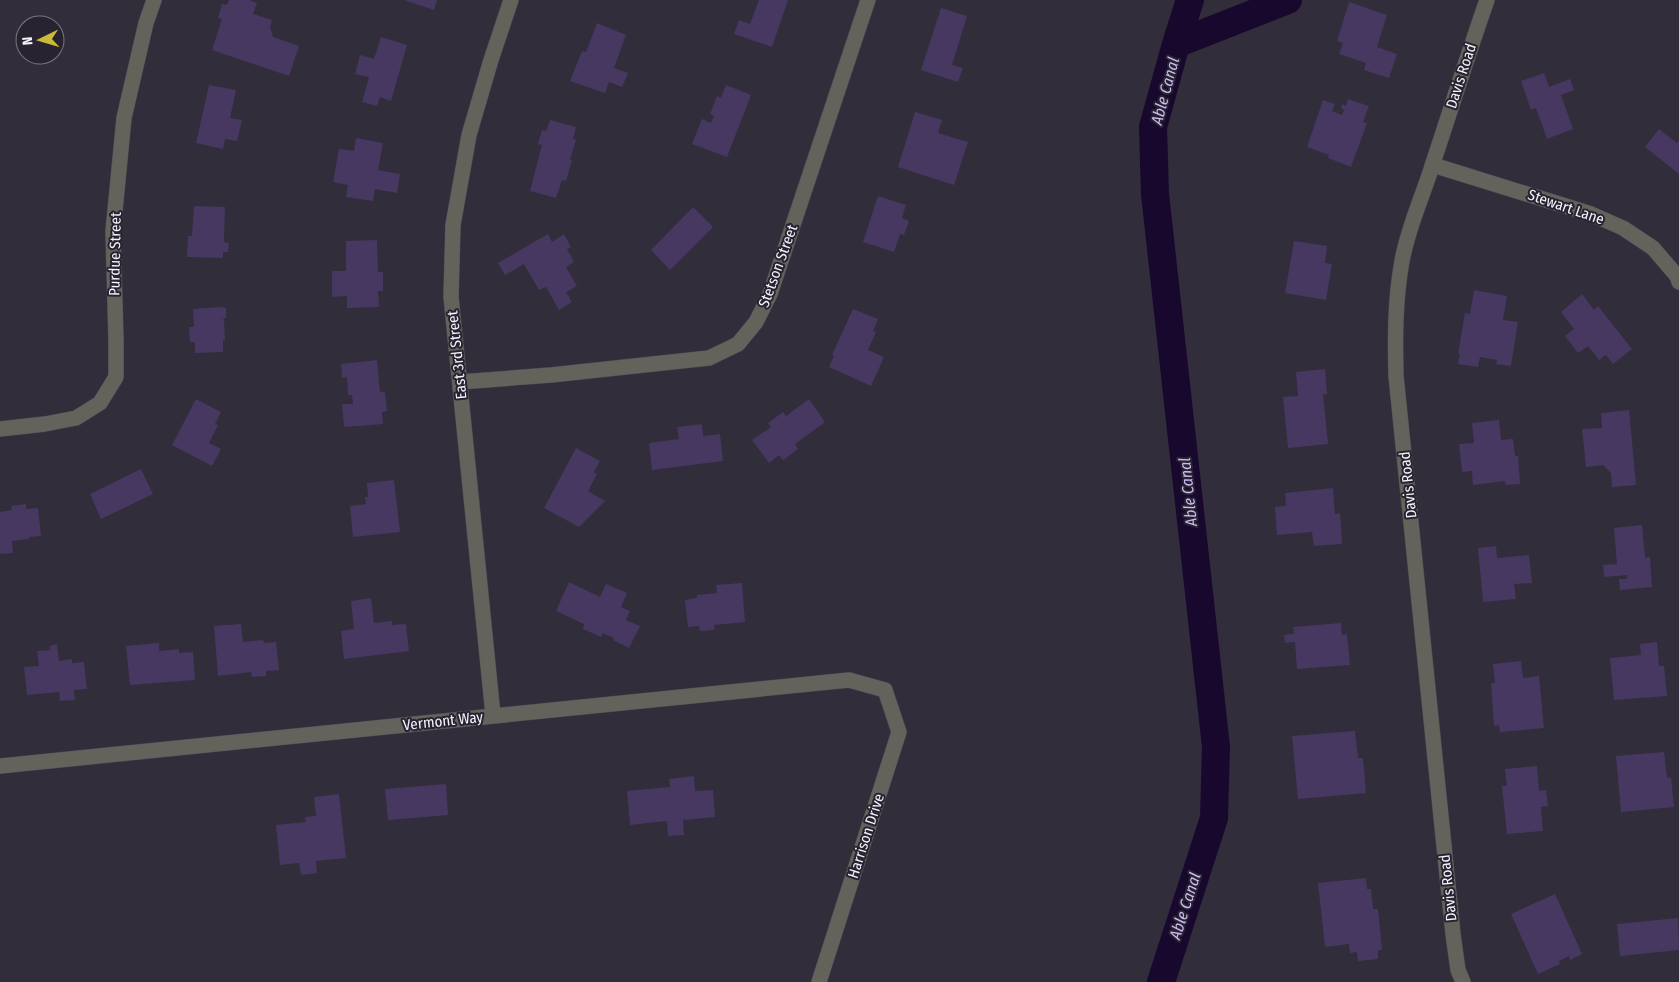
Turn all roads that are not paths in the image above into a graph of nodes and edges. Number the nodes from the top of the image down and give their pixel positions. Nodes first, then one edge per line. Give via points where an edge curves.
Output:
1 (154, 0) edge
2 (511, 0) edge
3 (868, 0) edge
4 (1487, 0) edge
5 (1432, 165) junction
6 (1679, 282) edge
7 (460, 382) junction
8 (0, 429) edge
9 (885, 690) joint
10 (493, 716) junction
11 (0, 766) edge
12 (819, 982) edge
13 (1463, 982) edge

1 - 8 street, Purdue Street via 124,118 113,231 116,378 100,403 76,418
2 - 7 street, East 3rd Street via 469,135 453,225 451,297
3 - 7 street, Stetson Street via 770,294 756,322 738,344 709,358
4 - 5 street, Davis Road
5 - 6 street, Stewart Lane via 1582,211 1624,228 1653,248
5 - 13 street, Davis Road via 1402,259 1395,331 1396,376 1452,934
7 - 10 street, East 3rd Street
9 - 10 street, Vermont Way via 849,680
9 - 12 street, Harrison Drive via 899,732
10 - 11 street, Vermont Way

